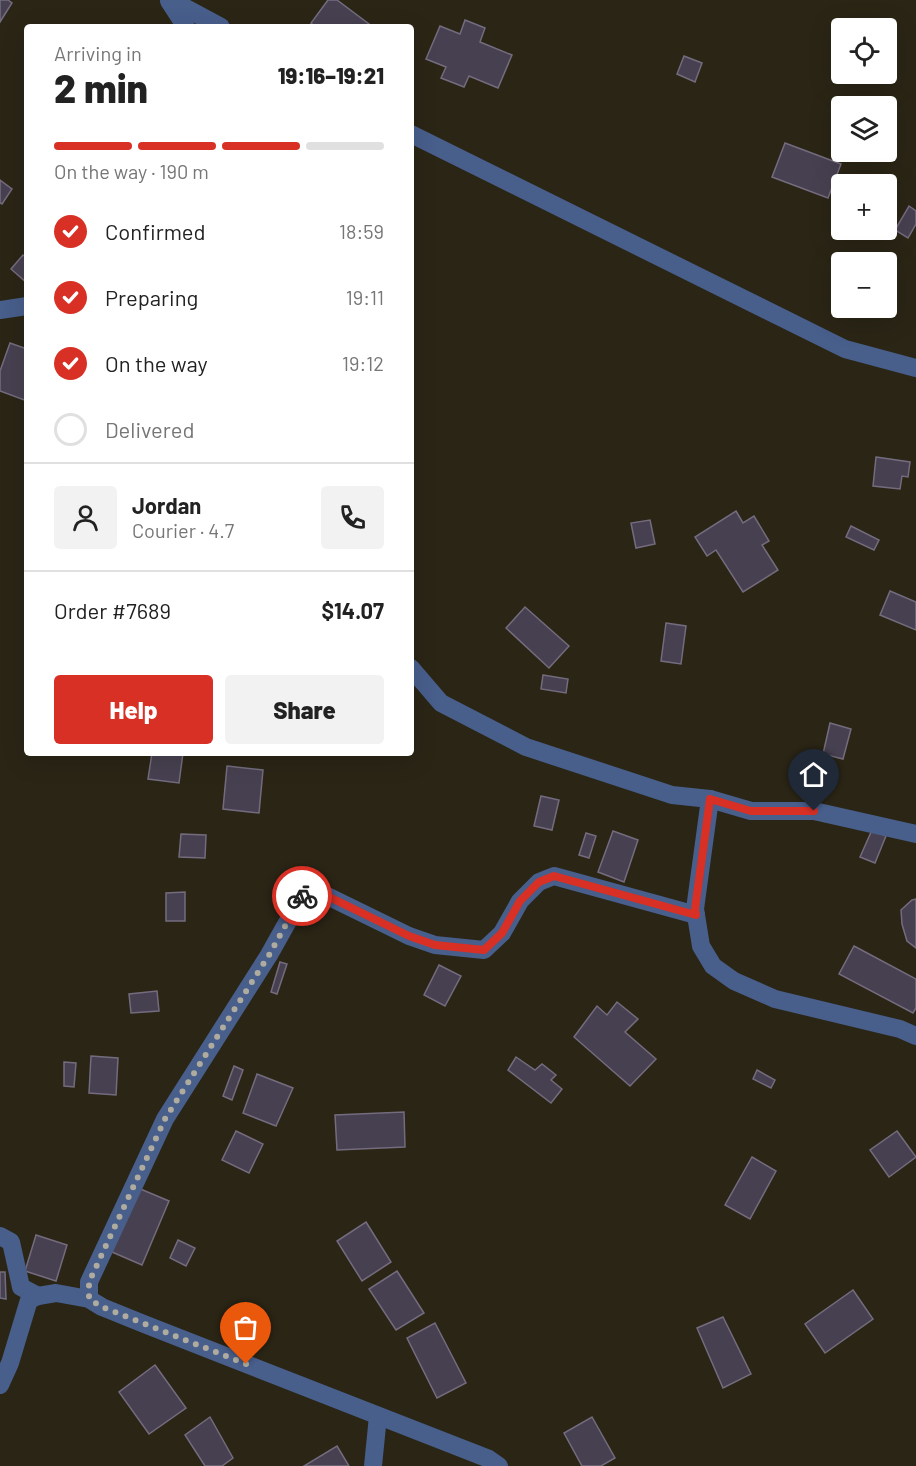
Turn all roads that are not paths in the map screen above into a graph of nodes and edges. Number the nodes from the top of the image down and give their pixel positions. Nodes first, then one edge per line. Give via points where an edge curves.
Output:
1 (170, 0) edge
2 (184, 24) edge
3 (215, 24) edge
4 (414, 135) edge
5 (24, 306) edge
6 (0, 310) edge
7 (916, 368) edge
8 (414, 672) edge
9 (710, 799) junction
10 (916, 834) edge
11 (696, 915) junction
12 (916, 1036) edge
13 (0, 1236) edge
14 (38, 1296) junction
15 (89, 1299) junction
16 (0, 1386) edge
17 (378, 1416) junction
18 (373, 1466) edge
19 (499, 1466) edge

1 - 2 street
1 - 3 street
4 - 7 street via 845,349
5 - 6 street
8 - 9 street via 441,704 526,747 672,795
9 - 10 street via 751,811 814,811
9 - 11 street
11 - 12 street via 701,946 713,966 734,981 775,999
11 - 15 street via 554,876 539,882 520,901 502,933 484,950 435,945 417,939 315,890 302,896 165,1119 89,1282
13 - 14 street via 11,1242 21,1287
14 - 15 street via 56,1293
14 - 16 street via 29,1300
15 - 17 street
17 - 18 street
17 - 19 street

